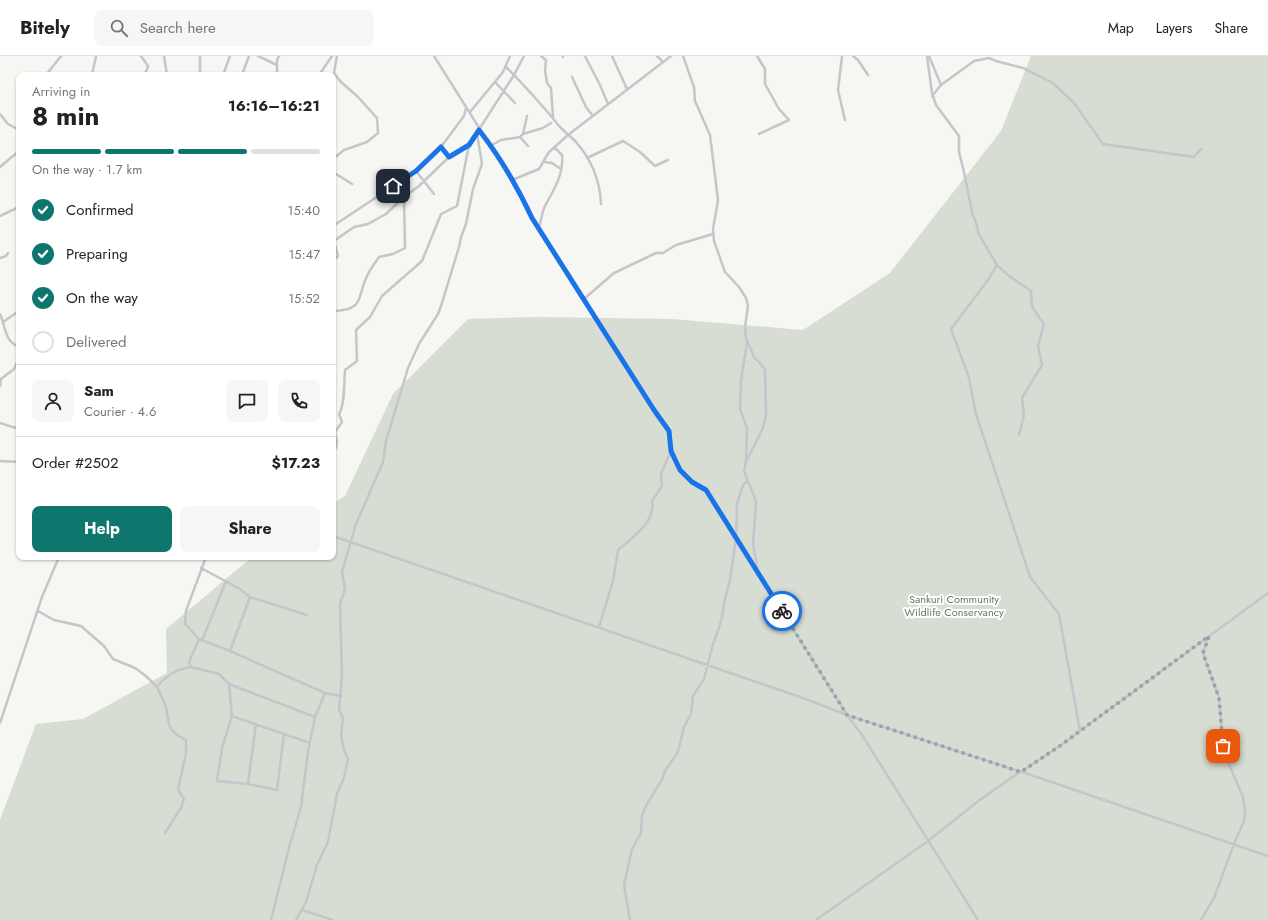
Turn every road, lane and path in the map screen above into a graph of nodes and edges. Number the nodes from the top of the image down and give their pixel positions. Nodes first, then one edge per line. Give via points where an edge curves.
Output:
1 (61, 56) edge
2 (141, 56) edge
3 (164, 56) edge
4 (200, 56) edge
5 (230, 56) edge
6 (249, 56) edge
7 (258, 56) edge
8 (279, 56) edge
9 (332, 56) edge
10 (337, 56) edge
11 (434, 56) edge
12 (510, 56) edge
13 (524, 56) edge
14 (540, 56) edge
15 (585, 56) edge
16 (612, 56) edge
17 (657, 56) edge
18 (671, 56) edge
19 (684, 56) edge
20 (757, 56) edge
21 (842, 56) edge
22 (853, 56) edge
23 (928, 56) edge
24 (96, 57) edge
25 (663, 62) junction
26 (277, 65) junction
27 (506, 67) junction
28 (48, 72) edge
29 (93, 72) edge
30 (146, 72) edge
31 (167, 72) edge
32 (200, 72) edge
33 (224, 72) edge
34 (243, 72) edge
35 (277, 72) edge
36 (321, 72) edge
37 (334, 72) edge
38 (514, 75) junction
39 (868, 75) dead end
40 (336, 76) edge
41 (572, 77) dead end
42 (495, 82) junction
43 (941, 85) junction
44 (627, 89) junction
45 (504, 90) junction
46 (932, 96) junction
47 (515, 103) dead end
48 (608, 104) junction
49 (466, 108) junction
50 (470, 112) junction
51 (0, 114) edge
52 (592, 115) junction
53 (527, 116) dead end
54 (553, 117) junction
55 (845, 120) dead end
56 (551, 123) dead end
57 (16, 128) edge
58 (479, 130) junction
59 (477, 134) junction
60 (523, 134) junction
61 (759, 134) dead end
62 (568, 135) junction
63 (520, 137) junction
64 (469, 145) junction
65 (490, 146) junction
66 (528, 146) dead end
67 (441, 147) junction
68 (554, 147) junction
69 (1201, 150) dead end
70 (16, 154) edge
71 (336, 157) edge
72 (449, 157) junction
73 (587, 158) junction
74 (668, 160) dead end
75 (545, 162) junction
76 (0, 167) edge
77 (561, 169) junction
78 (416, 171) junction
79 (336, 174) edge
80 (512, 180) junction
81 (424, 182) junction
82 (352, 184) dead end
83 (434, 194) dead end
84 (404, 197) junction
85 (601, 204) dead end
86 (16, 208) edge
87 (0, 216) edge
88 (336, 224) edge
89 (539, 227) junction
90 (713, 234) junction
91 (336, 240) edge
92 (336, 248) edge
93 (8, 253) dead end
94 (0, 258) edge
95 (336, 258) edge
96 (997, 265) junction
97 (585, 298) junction
98 (336, 311) edge
99 (16, 313) edge
100 (0, 314) edge
101 (3, 322) junction
102 (747, 341) junction
103 (16, 345) edge
104 (16, 364) edge
105 (0, 386) edge
106 (0, 423) edge
107 (16, 428) edge
108 (336, 431) edge
109 (1019, 435) dead end
110 (336, 437) edge
111 (336, 448) edge
112 (671, 451) junction
113 (0, 461) edge
114 (16, 462) edge
115 (746, 462) junction
116 (747, 481) junction
117 (336, 537) edge
118 (736, 538) junction
119 (352, 542) junction
120 (58, 560) edge
121 (205, 560) edge
122 (201, 568) junction
123 (759, 575) junction
124 (226, 581) junction
125 (1268, 593) edge
126 (250, 597) junction
127 (38, 611) junction
128 (306, 615) dead end
129 (599, 627) junction
130 (1209, 636) junction
131 (199, 639) junction
132 (202, 641) junction
133 (230, 651) junction
134 (708, 664) junction
135 (192, 667) junction
136 (229, 684) junction
137 (157, 687) junction
138 (326, 693) junction
139 (341, 696) junction
140 (847, 715) junction
141 (232, 716) junction
142 (315, 717) junction
143 (0, 722) edge
144 (256, 724) junction
145 (1080, 731) junction
146 (284, 734) junction
147 (310, 743) junction
148 (1021, 772) junction
149 (248, 784) junction
150 (165, 833) dead end
151 (928, 840) junction
152 (1234, 844) junction
153 (1268, 856) edge
154 (302, 910) junction
155 (1201, 919) edge
156 (271, 920) edge
157 (296, 920) edge
158 (333, 920) edge
159 (630, 920) edge
160 (816, 920) edge
161 (978, 920) edge

1 - 28 street
2 - 30 street via 148,66
3 - 31 street
4 - 32 street
5 - 33 street
6 - 34 street
7 - 26 street
8 - 26 street
9 - 36 street
10 - 37 street
11 - 49 street
12 - 27 street
13 - 38 street
14 - 54 street via 546,60 545,70 547,83 551,88
15 - 48 street
16 - 44 street
17 - 25 street
18 - 25 street
19 - 90 street via 694,87 695,101 710,135 718,200
20 - 61 street via 765,69 765,84 779,109 789,120
21 - 55 street via 838,90
22 - 39 street
23 - 43 street
23 - 46 street
24 - 29 street
25 - 44 street
26 - 35 street
27 - 38 street
27 - 42 street
38 - 45 street
38 - 54 street
40 - 71 street via 377,118 378,133 367,142 344,150
41 - 52 street
42 - 45 street
42 - 50 street
43 - 46 street
43 - 69 street via 974,61 989,58 1023,68 1053,83 1074,103 1103,144 1194,157
44 - 48 street
45 - 47 street
45 - 58 street
46 - 96 street via 959,136 959,152 978,233
48 - 52 street
49 - 50 street
49 - 67 street via 464,116
50 - 58 street
51 - 57 street via 8,124
52 - 62 street
53 - 60 street
54 - 62 street
56 - 60 street
58 - 59 street
58 - 65 street
59 - 64 street
59 - 119 street via 482,164 473,188 466,224 442,303 408,368 386,441 383,462 356,524
60 - 63 street
62 - 68 street
62 - 73 street
63 - 65 street via 501,140
63 - 66 street
64 - 72 street
64 - 108 street via 457,206 441,214 422,261 382,296 370,317 356,330 357,361 345,370 343,408 339,414 342,422
65 - 80 street
67 - 72 street
67 - 78 street
68 - 75 street
68 - 77 street via 562,155
70 - 76 street
72 - 81 street
73 - 74 street via 623,141 655,166
73 - 85 street via 599,185
75 - 77 street
75 - 80 street via 539,169
77 - 89 street via 559,180 544,209
78 - 81 street
78 - 88 street
79 - 82 street
80 - 89 street
81 - 83 street
81 - 84 street
84 - 91 street via 386,214 364,226 354,227
84 - 98 street via 405,248 379,257 368,274 354,307
86 - 87 street
89 - 97 street
90 - 97 street via 676,245 614,273
90 - 102 street via 725,272 746,298
92 - 95 street
93 - 94 street
96 - 109 street via 1031,292 1032,307 1044,324 1038,346 1042,365 1022,398 1024,415
96 - 145 street via 951,329 969,378 976,414 1030,577 1059,614
97 - 112 street via 654,410 666,424
99 - 101 street
100 - 101 street
101 - 103 street via 5,334
102 - 115 street via 740,409 746,428
102 - 115 street via 754,357 766,369 766,406 763,428
104 - 105 street via 1,379
106 - 107 street
110 - 111 street
112 - 118 street via 684,476 706,490
112 - 129 street via 661,474 662,486 652,501 654,509 641,530 618,550 613,580
113 - 114 street
115 - 116 street via 744,472
116 - 118 street via 736,504
116 - 123 street via 756,501 754,544
117 - 119 street
118 - 123 street
118 - 134 street via 722,618
119 - 129 street
119 - 139 street via 342,572 346,589 340,604
120 - 127 street
121 - 122 street
122 - 124 street
122 - 131 street via 186,611 185,624
123 - 140 street
124 - 126 street
124 - 132 street
125 - 130 street
126 - 128 street
126 - 133 street
127 - 137 street via 54,620 81,626 104,646 113,659 135,668
127 - 143 street
129 - 134 street
130 - 145 street
130 - 152 street via 1203,653 1219,698 1224,753 1245,804 1244,821
131 - 132 street
131 - 135 street via 190,662
132 - 133 street
133 - 138 street
134 - 140 street
134 - 159 street via 704,678 693,696 691,714 684,727 678,752 642,815 641,833 632,849 624,885
135 - 136 street via 219,674
135 - 137 street via 172,673
136 - 141 street
136 - 142 street
137 - 150 street via 166,707 168,724 178,736 186,740 186,753 178,790 184,799 182,808
138 - 139 street
138 - 142 street
139 - 154 street via 341,735 348,759 336,800 328,842 317,865
140 - 148 street
140 - 151 street
141 - 144 street
141 - 149 street via 222,748 217,781
142 - 147 street
144 - 146 street
144 - 149 street
145 - 148 street
146 - 147 street
146 - 149 street via 277,790
147 - 156 street via 301,807
148 - 151 street
148 - 152 street
151 - 160 street
151 - 161 street
152 - 153 street
152 - 155 street via 1214,898
154 - 157 street
154 - 158 street

